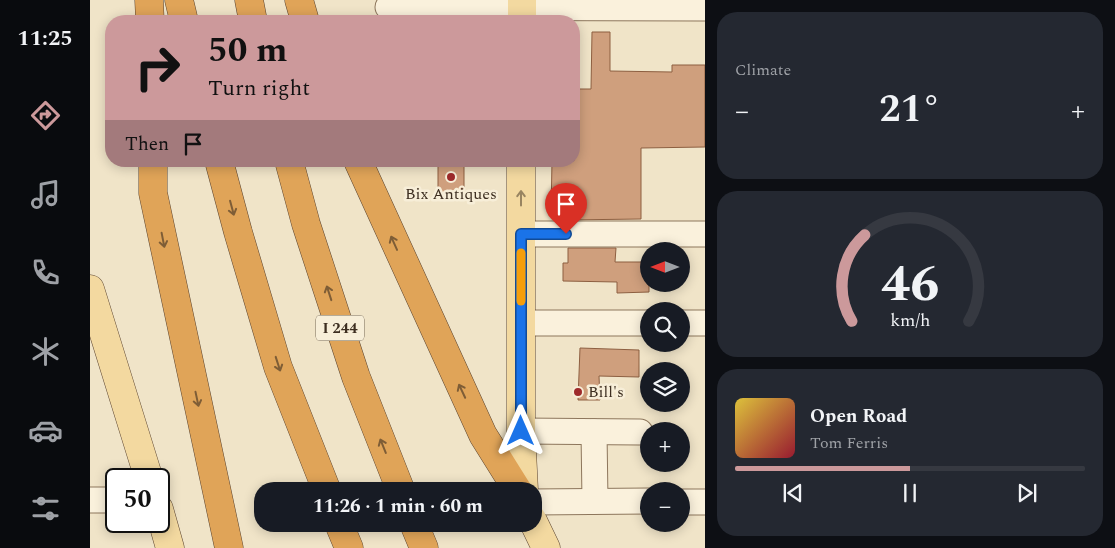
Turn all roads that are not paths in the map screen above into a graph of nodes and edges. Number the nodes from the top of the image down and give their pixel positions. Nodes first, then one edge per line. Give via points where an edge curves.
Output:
1 (149, 0) edge
2 (179, 0) edge
3 (249, 0) edge
4 (299, 0) edge
5 (388, 7) dead end
6 (705, 8) edge
7 (522, 9) edge
8 (150, 15) edge
9 (183, 15) edge
10 (253, 15) edge
11 (303, 15) edge
12 (152, 167) edge
13 (221, 167) edge
14 (291, 167) edge
15 (361, 167) edge
16 (522, 167) edge
17 (521, 234) junction
18 (705, 234) edge
19 (90, 289) edge
20 (640, 323) edge
21 (690, 323) edge
22 (705, 323) edge
23 (521, 324) junction
24 (521, 431) junction
25 (594, 432) junction
26 (640, 432) dead end
27 (146, 468) edge
28 (323, 482) edge
29 (397, 482) edge
30 (512, 482) edge
31 (524, 482) edge
32 (90, 500) edge
33 (105, 500) edge
34 (594, 501) junction
35 (542, 502) edge
36 (640, 502) edge
37 (690, 502) edge
38 (705, 502) edge
39 (342, 532) edge
40 (417, 532) edge
41 (538, 532) edge
42 (166, 533) edge
43 (170, 548) edge
44 (229, 548) edge
45 (349, 548) edge
46 (424, 548) edge
47 (546, 548) edge

1 - 8 highway
2 - 9 highway
3 - 10 highway
4 - 11 highway
5 - 7 street
6 - 7 street
12 -> 44 highway via 153,193
13 -> 28 highway via 278,367
29 -> 14 highway, I 244 via 356,377
30 -> 15 highway via 483,435
17 -> 16 main road
17 - 18 street
17 - 23 main road
19 - 27 main road
20 - 23 street
21 - 22 street
23 - 24 main road
24 - 25 street
24 - 31 main road
25 - 26 street
25 - 34 street
32 - 33 street
34 - 35 street
34 - 36 street
37 - 38 street
39 - 45 highway
40 - 46 highway
41 - 47 main road
42 - 43 main road

